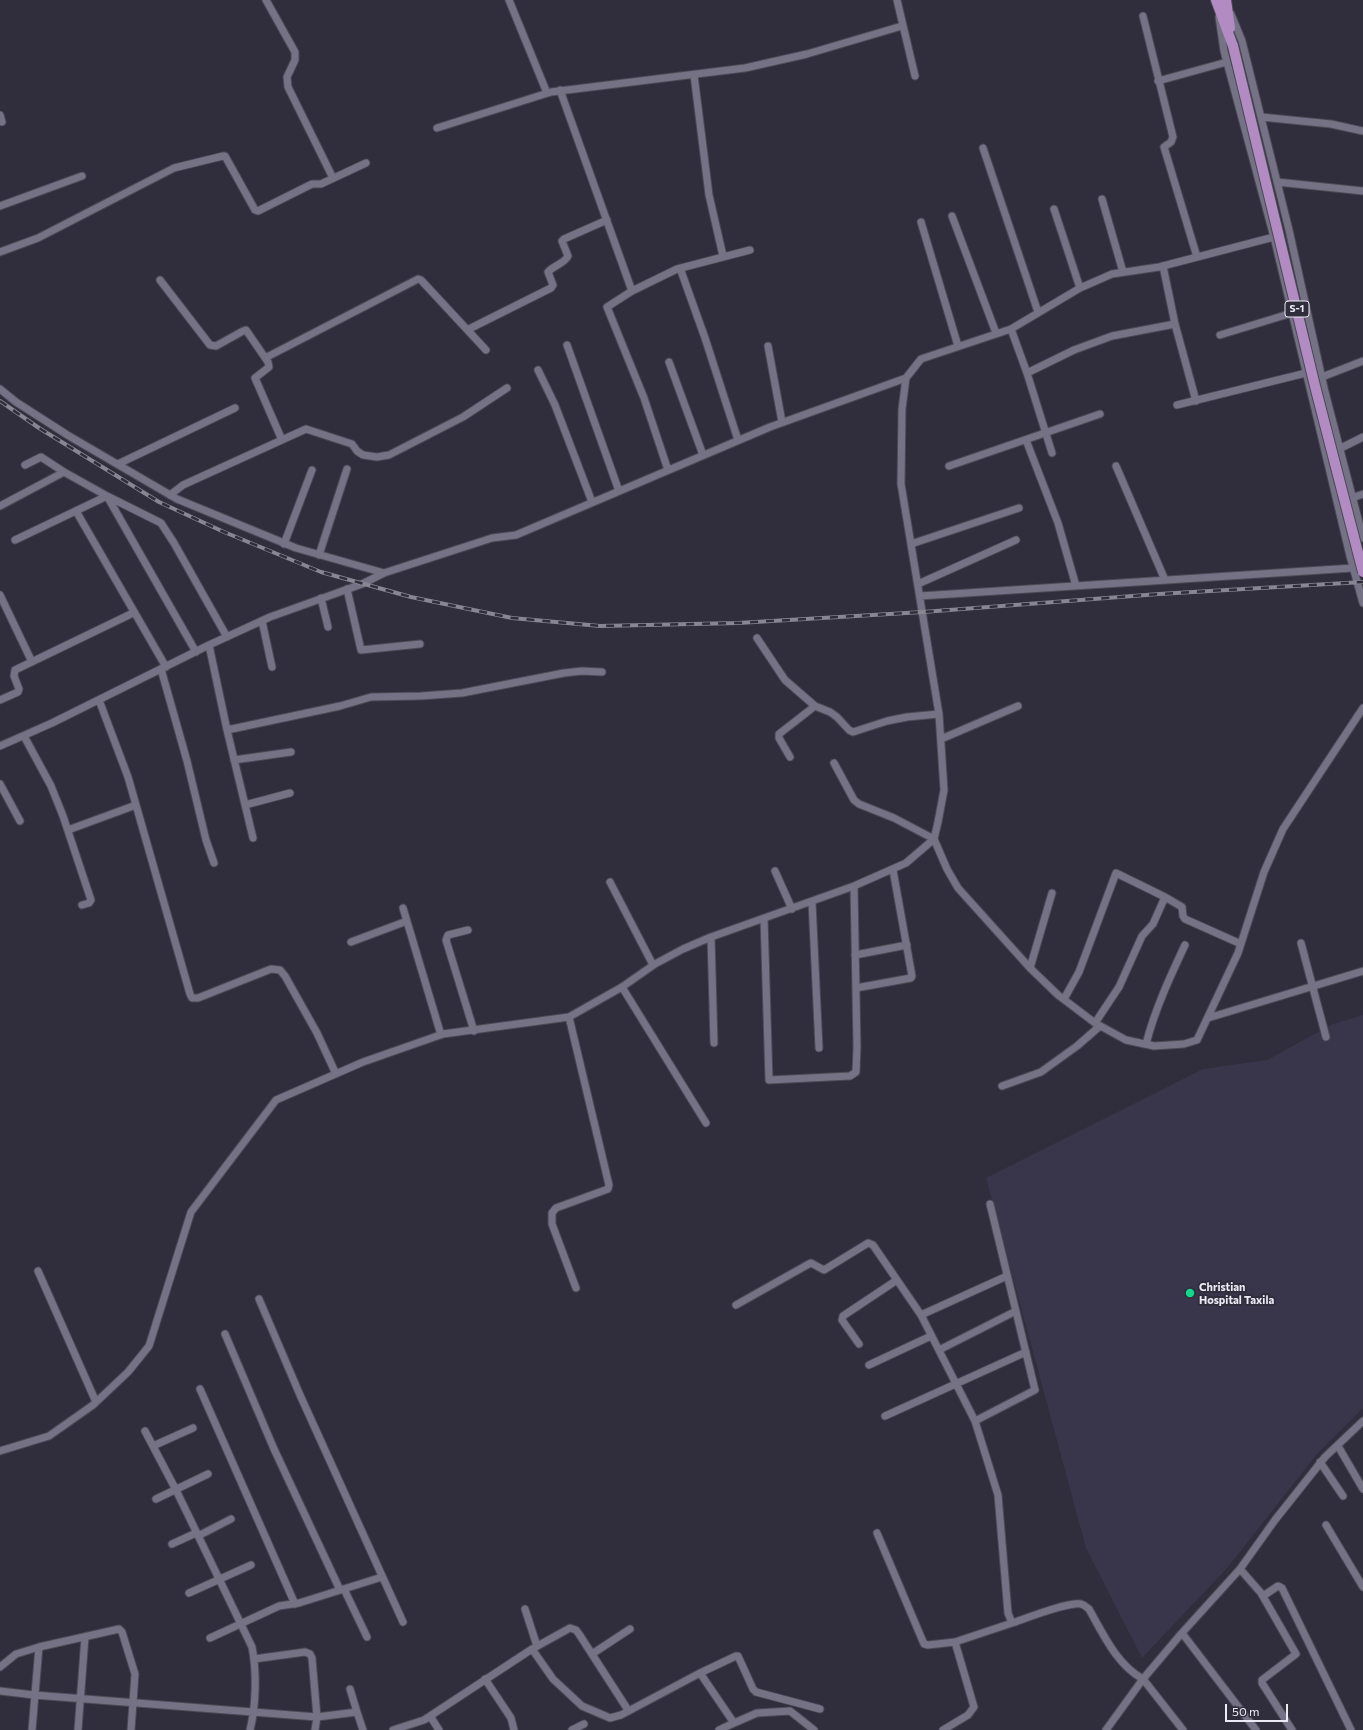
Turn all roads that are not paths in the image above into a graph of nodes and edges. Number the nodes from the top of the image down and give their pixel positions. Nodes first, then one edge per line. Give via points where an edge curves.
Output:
1 (266, 0) edge
2 (509, 0) edge
3 (897, 0) edge
4 (1221, 2) edge
5 (1143, 16) dead end
6 (902, 26) junction
7 (1227, 62) junction
8 (694, 75) junction
9 (915, 76) dead end
10 (1158, 80) junction
11 (560, 90) junction
12 (547, 93) junction
13 (1261, 117) junction
14 (437, 128) dead end
15 (1363, 131) edge
16 (983, 148) dead end
17 (366, 163) dead end
18 (332, 174) dead end
19 (82, 176) dead end
20 (1276, 182) junction
21 (1363, 191) edge
22 (1102, 199) dead end
23 (0, 206) edge
24 (1054, 209) dead end
25 (952, 216) dead end
26 (607, 220) junction
27 (920, 222) dead end
28 (1274, 237) junction
29 (750, 250) dead end
30 (0, 252) edge
31 (723, 256) junction
32 (1197, 257) junction
33 (1163, 266) junction
34 (680, 268) junction
35 (1123, 272) junction
36 (160, 280) dead end
37 (1080, 288) junction
38 (632, 291) junction
39 (1038, 312) junction
40 (1292, 313) junction
41 (1175, 324) junction
42 (1011, 328) junction
43 (468, 329) junction
44 (996, 333) junction
45 (1220, 335) dead end
46 (567, 345) dead end
47 (768, 346) dead end
48 (958, 346) junction
49 (486, 350) dead end
50 (265, 358) junction
51 (1363, 360) edge
52 (669, 362) dead end
53 (538, 370) dead end
54 (1027, 372) junction
55 (1306, 373) junction
56 (1322, 377) junction
57 (906, 378) junction
58 (507, 388) dead end
59 (0, 389) edge
60 (1196, 401) junction
61 (1177, 405) dead end
62 (235, 408) dead end
63 (1100, 414) dead end
64 (782, 422) junction
65 (1044, 432) junction
66 (1363, 437) edge
67 (282, 440) junction
68 (738, 440) junction
69 (1026, 440) junction
70 (1339, 449) junction
71 (1052, 453) dead end
72 (703, 455) junction
73 (118, 464) junction
74 (25, 465) dead end
75 (949, 466) dead end
76 (1116, 466) dead end
77 (348, 468) dead end
78 (312, 470) dead end
79 (668, 470) junction
80 (64, 472) junction
81 (619, 491) junction
82 (1363, 494) edge
83 (170, 495) junction
84 (107, 496) junction
85 (1352, 498) junction
86 (592, 502) junction
87 (0, 506) edge
88 (1019, 508) dead end
89 (76, 511) junction
90 (1363, 538) edge
91 (15, 540) dead end
92 (1016, 540) dead end
93 (284, 544) junction
94 (911, 544) junction
95 (319, 555) junction
96 (1350, 556) junction
97 (1363, 556) edge
98 (1358, 570) edge
99 (384, 573) junction
100 (1165, 580) junction
101 (918, 584) junction
102 (1076, 586) junction
103 (347, 589) junction
104 (0, 595) edge
105 (920, 596) junction
106 (321, 598) junction
107 (1363, 603) edge
108 (133, 612) junction
109 (262, 621) junction
110 (328, 627) dead end
111 (227, 637) junction
112 (757, 638) dead end
113 (420, 644) dead end
114 (209, 645) junction
115 (196, 652) junction
116 (32, 662) junction
117 (272, 666) dead end
118 (164, 668) junction
119 (602, 672) dead end
120 (0, 700) edge
121 (99, 700) junction
122 (815, 706) junction
123 (1018, 706) dead end
124 (1363, 708) edge
125 (939, 714) junction
126 (227, 730) junction
127 (24, 736) junction
128 (941, 739) junction
129 (0, 746) edge
130 (291, 752) dead end
131 (790, 757) dead end
132 (234, 760) junction
133 (834, 763) dead end
134 (0, 784) edge
135 (290, 793) dead end
136 (136, 805) junction
137 (245, 805) junction
138 (20, 821) dead end
139 (68, 830) junction
140 (253, 838) dead end
141 (934, 839) junction
142 (214, 863) dead end
143 (893, 870) junction
144 (775, 871) dead end
145 (610, 882) dead end
146 (854, 886) junction
147 (1052, 893) dead end
148 (1165, 897) junction
149 (812, 902) junction
150 (82, 905) dead end
151 (403, 908) dead end
152 (792, 909) junction
153 (764, 918) junction
154 (407, 921) junction
155 (468, 930) dead end
156 (711, 938) junction
157 (351, 942) dead end
158 (1301, 943) dead end
159 (1241, 944) junction
160 (907, 945) junction
161 (1185, 945) dead end
162 (856, 955) junction
163 (653, 965) junction
164 (1030, 968) junction
165 (1363, 971) edge
166 (1313, 986) junction
167 (622, 987) junction
168 (856, 988) junction
169 (1064, 999) junction
170 (569, 1017) junction
171 (1208, 1018) junction
172 (1098, 1025) junction
173 (474, 1031) junction
174 (440, 1035) junction
175 (1326, 1037) dead end
176 (714, 1044) dead end
177 (1146, 1044) junction
178 (819, 1048) dead end
179 (336, 1074) junction
180 (1002, 1086) dead end
181 (706, 1123) dead end
182 (990, 1204) dead end
183 (38, 1271) dead end
184 (1007, 1276) junction
185 (897, 1280) junction
186 (576, 1288) dead end
187 (259, 1299) dead end
188 (736, 1305) dead end
189 (1016, 1311) junction
190 (922, 1315) junction
191 (225, 1334) dead end
192 (932, 1336) junction
193 (859, 1344) dead end
194 (939, 1350) junction
195 (1026, 1352) junction
196 (869, 1365) dead end
197 (957, 1383) junction
198 (200, 1389) dead end
199 (96, 1402) junction
200 (885, 1416) dead end
201 (975, 1421) junction
202 (1363, 1421) edge
203 (193, 1428) dead end
204 (145, 1431) dead end
205 (153, 1446) junction
206 (1338, 1446) junction
207 (0, 1451) edge
208 (1320, 1462) junction
209 (208, 1474) dead end
210 (1363, 1489) edge
211 (176, 1490) junction
212 (1343, 1496) dead end
213 (156, 1499) dead end
214 (231, 1519) dead end
215 (1326, 1525) dead end
216 (877, 1533) dead end
217 (197, 1534) junction
218 (172, 1544) dead end
219 (251, 1565) dead end
220 (1240, 1569) junction
221 (382, 1577) junction
222 (219, 1580) junction
223 (1363, 1587) edge
224 (342, 1590) junction
225 (189, 1593) dead end
226 (1263, 1596) junction
227 (296, 1604) junction
228 (525, 1609) dead end
229 (403, 1622) dead end
230 (1012, 1623) junction
231 (240, 1625) junction
232 (630, 1629) dead end
233 (1182, 1632) junction
234 (85, 1637) junction
235 (367, 1637) dead end
236 (210, 1638) dead end
237 (955, 1642) junction
238 (38, 1647) junction
239 (534, 1648) junction
240 (592, 1654) junction
241 (254, 1659) junction
242 (0, 1667) edge
243 (700, 1673) junction
244 (484, 1679) junction
245 (1142, 1679) junction
246 (350, 1689) dead end
247 (0, 1691) edge
248 (34, 1696) junction
249 (80, 1699) junction
250 (132, 1703) junction
251 (820, 1709) dead end
252 (628, 1710) junction
253 (254, 1712) junction
254 (357, 1712) junction
255 (317, 1716) junction
256 (430, 1716) junction
257 (734, 1723) junction
258 (584, 1724) dead end
259 (32, 1730) edge
260 (78, 1730) edge
261 (131, 1730) edge
262 (250, 1730) edge
263 (315, 1730) edge
264 (362, 1730) edge
265 (393, 1730) edge
266 (439, 1730) edge
267 (514, 1730) edge
268 (572, 1730) edge
269 (719, 1730) edge
270 (814, 1730) edge
271 (942, 1730) edge
272 (1107, 1730) edge
273 (1184, 1730) edge
274 (1256, 1730) edge
275 (1292, 1730) edge
276 (1351, 1730) edge

1 - 18 street via 295,52 295,60 287,77 288,87
2 - 12 street
3 - 6 street
4 - 7 street
4 - 13 street via 1242,41
4 - 98 main road, S-1, bridge via 1316,386
5 - 10 street
6 - 8 street via 807,54 745,68
6 - 9 street
7 - 10 street
7 - 28 street
8 - 11 street
8 - 31 street via 709,195
10 - 32 street via 1173,137 1164,147
11 - 12 street
11 - 26 street
12 - 14 street
13 - 15 street via 1331,124
13 - 20 street
16 - 39 street
17 - 30 street via 321,184 312,184 258,211 223,156 174,168 38,238
19 - 23 street
20 - 21 street
20 - 56 street
22 - 35 street
24 - 37 street
25 - 44 street
26 - 38 street
26 - 43 street via 562,241 568,256 548,272 553,285 551,288
27 - 48 street
28 - 32 street
28 - 40 street
29 - 31 street
31 - 34 street
32 - 33 street
33 - 35 street
33 - 41 street
34 - 38 street
34 - 68 street
35 - 37 street
36 - 50 street via 210,345 216,346 246,330
37 - 39 street
38 - 79 street via 607,307 644,398
39 - 42 street
40 - 45 street
40 - 55 street
41 - 54 street via 1112,336
41 - 60 street
42 - 44 street
42 - 54 street
43 - 49 street
43 - 50 street via 422,280 418,279
44 - 48 street
46 - 81 street
47 - 64 street
48 - 57 street via 921,359
50 - 67 street via 268,367 255,378
51 - 56 street
52 - 72 street
53 - 86 street via 555,405
54 - 65 street
55 - 60 street
55 - 96 street
56 - 70 street
57 - 64 street
57 - 94 street via 902,409 901,484
58 - 67 street via 463,417 389,455 363,455 352,444 306,429
59 - 73 street via 69,436
60 - 61 street
62 - 73 street
63 - 65 street
64 - 68 street
65 - 69 street
65 - 71 street
66 - 70 street
67 - 83 street via 183,485
68 - 72 street
69 - 75 street
69 - 102 street via 1058,523
70 - 85 street
72 - 79 street
73 - 83 street
74 - 80 street via 41,456
76 - 100 street
77 - 95 street
78 - 93 street
79 - 81 street
80 - 84 street
80 - 87 street
81 - 86 street
82 - 85 street
83 - 93 street
84 - 89 street
84 - 111 street via 161,523
84 - 115 street
85 - 90 street
86 - 99 street via 516,534 492,538
88 - 94 street
89 - 91 street
89 - 108 street
92 - 101 street
93 - 95 street
94 - 101 street
95 - 99 street
96 - 97 street
96 - 98 street
98 - 100 street
98 - 107 street
99 - 103 street
100 - 102 street
101 - 105 street
102 - 105 street
103 - 106 street
103 - 113 street via 361,650
104 - 116 street
105 - 125 street
106 - 109 street
106 - 110 street
108 - 116 street
108 - 118 street
109 - 111 street
109 - 117 street
111 - 114 street
112 - 122 street via 785,680
114 - 115 street
114 - 126 street
115 - 118 street
116 - 120 street via 13,672 18,692
118 - 121 street
118 - 142 street via 206,840
119 - 126 street via 564,673 462,693 370,697 340,706
121 - 127 street
121 - 136 street
122 - 125 street via 830,712 853,732 894,720
122 - 131 street via 779,734
123 - 128 street
124 - 159 street via 1283,829 1264,872
125 - 128 street
126 - 132 street
127 - 129 street
127 - 139 street via 51,786
128 - 141 street via 944,790
130 - 132 street
132 - 137 street
133 - 141 street via 854,800 859,804 894,818
134 - 138 street
135 - 137 street
136 - 139 street
136 - 179 street via 192,998 198,998 271,969 280,970 317,1033
137 - 140 street
139 - 150 street via 91,900
141 - 143 street via 906,863
141 - 164 street via 958,888
143 - 146 street
143 - 160 street
144 - 152 street
145 - 163 street
146 - 149 street
146 - 162 street
147 - 164 street
148 - 159 street via 1182,907 1182,916 1185,919
148 - 169 street via 1116,873 1078,972
148 - 172 street via 1153,924 1142,936 1119,988
149 - 152 street
149 - 178 street
151 - 154 street
152 - 153 street
153 - 156 street
153 - 168 street via 769,1080 850,1076 856,1072
154 - 157 street
154 - 174 street
155 - 173 street via 448,935 446,940
156 - 163 street
156 - 176 street
158 - 166 street
159 - 171 street
160 - 162 street
160 - 168 street via 911,978
161 - 177 street via 1169,979
162 - 168 street
163 - 167 street
164 - 169 street
165 - 166 street
166 - 171 street
166 - 175 street
167 - 170 street
167 - 181 street
169 - 172 street
170 - 173 street
170 - 186 street via 609,1185 608,1189 556,1208 552,1213 552,1224
171 - 177 street via 1196,1040 1184,1044
172 - 177 street via 1126,1040
172 - 180 street via 1077,1046 1041,1072
173 - 174 street
174 - 179 street
179 - 199 street via 276,1100 191,1212 148,1346 128,1372
182 - 184 street
183 - 199 street
184 - 189 street
184 - 190 street
185 - 188 street via 879,1251 868,1243 824,1270 811,1263
185 - 190 street
185 - 193 street via 843,1316 842,1320
187 - 221 street
189 - 194 street
189 - 195 street
190 - 192 street
191 - 224 street via 274,1449
192 - 194 street
192 - 196 street
194 - 197 street
195 - 197 street
195 - 201 street via 1035,1390
197 - 200 street
197 - 201 street
198 - 227 street
199 - 207 street via 49,1436
201 - 230 street via 998,1495 1008,1613
202 - 206 street
203 - 205 street
204 - 205 street
205 - 211 street
206 - 208 street
206 - 210 street
208 - 212 street
208 - 220 street
209 - 211 street
211 - 213 street
211 - 217 street
214 - 217 street
215 - 223 street
216 - 237 street via 924,1644
217 - 218 street
217 - 222 street
219 - 222 street
220 - 226 street
220 - 233 street
221 - 224 street
221 - 229 street
222 - 225 street
222 - 231 street
224 - 227 street
224 - 235 street
226 - 275 street via 1296,1654 1262,1680
226 - 276 street via 1278,1586 1282,1588
227 - 231 street via 278,1606
228 - 239 street
230 - 237 street
230 - 245 street via 1068,1605 1085,1606 1108,1644 1134,1675
231 - 236 street
231 - 241 street via 252,1647
232 - 240 street
233 - 245 street
233 - 274 street
234 - 238 street
234 - 249 street
234 - 250 street via 119,1629 122,1632 135,1674
237 - 271 street via 974,1708 968,1715
238 - 242 street via 16,1654
238 - 248 street
239 - 240 street via 570,1628 576,1630
239 - 244 street
239 - 252 street via 553,1679 582,1706 610,1718
240 - 252 street
241 - 253 street
241 - 255 street via 305,1652 310,1654
243 - 251 street via 738,1656 756,1692
243 - 252 street
243 - 257 street
244 - 256 street
244 - 267 street via 511,1718
245 - 272 street
245 - 273 street
246 - 254 street
247 - 248 street
248 - 249 street
248 - 259 street
249 - 250 street
249 - 260 street
250 - 253 street
250 - 261 street
253 - 255 street
253 - 262 street
254 - 255 street
254 - 264 street
255 - 263 street
256 - 265 street
256 - 266 street
257 - 269 street
257 - 270 street via 757,1713 790,1711
258 - 268 street

